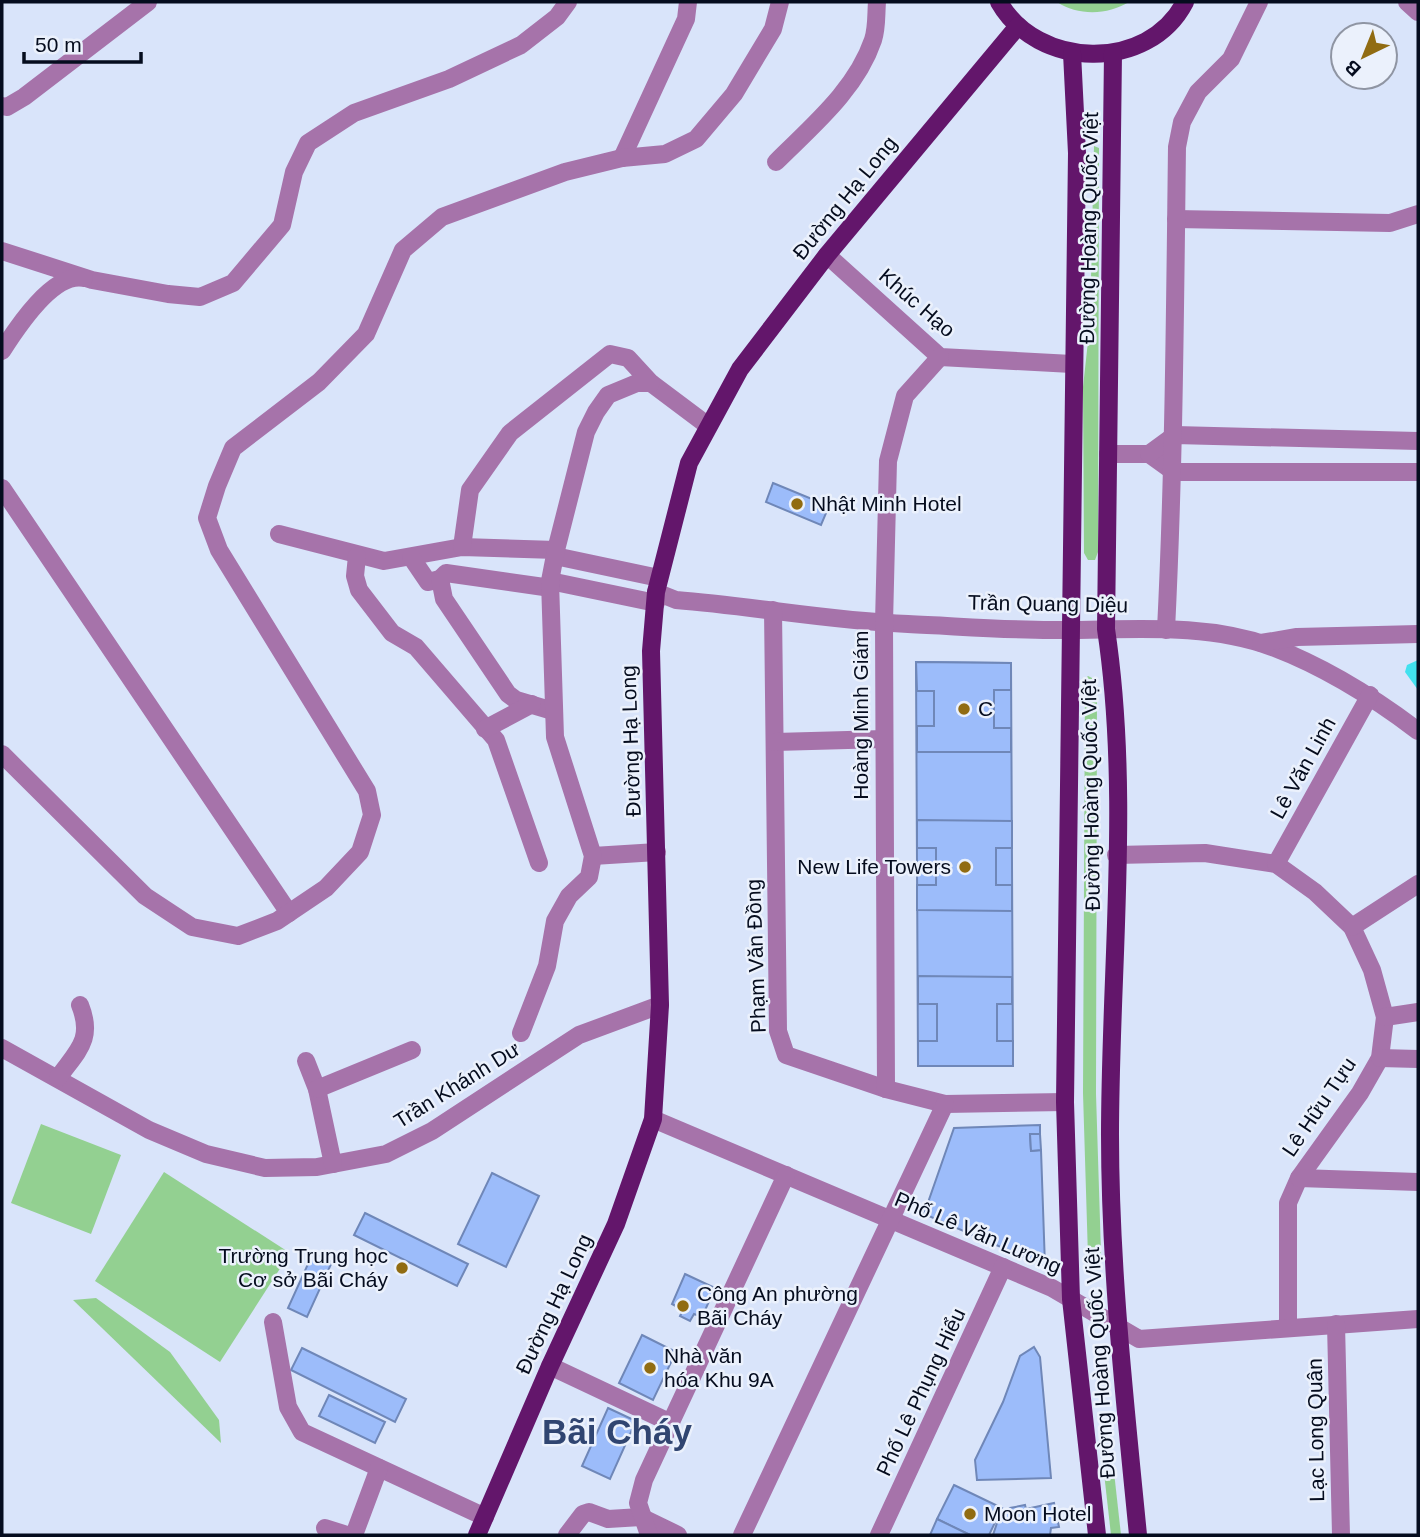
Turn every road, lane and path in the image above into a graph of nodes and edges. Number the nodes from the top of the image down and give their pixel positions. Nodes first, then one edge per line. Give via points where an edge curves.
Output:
1 (148, 2) edge
2 (568, 2) edge
3 (688, 2) edge
4 (780, 2) edge
5 (877, 2) edge
6 (999, 2) edge
7 (1185, 2) edge
8 (1259, 2) edge
9 (1407, 2) edge
10 (1418, 12) edge
11 (1018, 26) junction
12 (1072, 53) junction
13 (1113, 53) junction
14 (2, 106) edge
15 (622, 158) junction
16 (776, 162) dead end
17 (1418, 214) edge
18 (1176, 219) junction
19 (2, 251) edge
20 (827, 254) junction
21 (92, 280) junction
22 (2, 351) edge
23 (940, 357) junction
24 (1072, 365) junction
25 (651, 383) junction
26 (707, 425) junction
27 (1175, 435) junction
28 (1418, 441) edge
29 (1108, 454) junction
30 (1149, 454) junction
31 (1174, 472) junction
32 (1418, 472) edge
33 (2, 488) edge
34 (279, 534) dead end
35 (470, 548) junction
36 (556, 553) junction
37 (357, 556) junction
38 (411, 557) junction
39 (476, 578) junction
40 (440, 579) junction
41 (551, 585) junction
42 (657, 591) junction
43 (773, 610) junction
44 (884, 623) junction
45 (1072, 629) junction
46 (1107, 629) junction
47 (1166, 630) junction
48 (1418, 634) edge
49 (1257, 643) junction
50 (1370, 695) junction
51 (532, 704) junction
52 (552, 710) junction
53 (485, 729) junction
54 (1418, 731) edge
55 (884, 739) junction
56 (775, 742) junction
57 (2, 754) edge
58 (657, 852) junction
59 (1116, 855) junction
60 (593, 856) junction
61 (539, 863) dead end
62 (1276, 864) junction
63 (1418, 884) edge
64 (289, 913) junction
65 (1352, 927) junction
66 (80, 1005) dead end
67 (660, 1005) junction
68 (1418, 1012) edge
69 (1385, 1017) junction
70 (521, 1033) dead end
71 (2, 1048) edge
72 (412, 1050) dead end
73 (1380, 1058) junction
74 (1418, 1059) edge
75 (306, 1061) dead end
76 (58, 1078) junction
77 (317, 1089) junction
78 (886, 1089) junction
79 (1065, 1102) junction
80 (945, 1104) junction
81 (653, 1119) junction
82 (333, 1164) junction
83 (786, 1175) junction
84 (1299, 1178) junction
85 (1418, 1182) edge
86 (889, 1221) junction
87 (1003, 1267) junction
88 (1071, 1299) junction
89 (1418, 1319) edge
90 (273, 1322) dead end
91 (1336, 1324) junction
92 (1116, 1325) junction
93 (1288, 1326) junction
94 (550, 1366) junction
95 (671, 1423) junction
96 (379, 1468) junction
97 (485, 1517) junction
98 (641, 1517) junction
99 (325, 1528) dead end
100 (347, 1535) edge
101 (354, 1535) edge
102 (477, 1535) edge
103 (567, 1535) edge
104 (649, 1535) edge
105 (678, 1535) edge
106 (742, 1535) edge
107 (879, 1535) edge
108 (1097, 1535) edge
109 (1138, 1535) edge
110 (1341, 1535) edge

1 - 14 street via 24,97
2 - 21 street via 557,17 521,45 449,79 354,113 308,143 294,172 282,225 233,283 200,297
3 - 15 street via 686,19
4 - 15 street via 773,29 734,94 696,139 665,154
5 - 16 street via 874,38 859,70 836,101
6 - 11 main road
7 - 13 main road via 1162,29
8 - 18 street via 1231,58 1198,92 1182,122
9 - 10 street
11 - 12 main road via 1043,43
11 - 20 main road, Đường Hạ Long
12 - 13 main road
12 - 24 main road, Đường Hoàng Quốc Việt via 1077,153
13 - 29 main road, Đường Hoàng Quốc Việt
15 - 64 street via 565,172 442,217 403,250 366,334 319,382 233,448 207,518 219,550 367,791 372,815 360,852 326,888
17 - 18 street via 1390,223
18 - 27 street
19 - 21 street
20 - 23 street, Khúc Hạo
20 - 26 main road, Đường Hạ Long via 740,369
21 - 22 street via 77,277 26,312
23 - 24 street, Khúc Hạo
23 - 44 street, Hoàng Minh Giám via 905,396 888,461
24 - 45 main road, Đường Hoàng Quốc Việt
25 - 26 street
25 - 35 street via 628,358 610,354 510,433 470,490
25 - 36 street via 637,383 608,396 596,412 586,432
26 - 42 main road, Đường Hạ Long via 689,463
27 - 28 street
27 - 30 street
27 - 31 street
29 - 30 street
29 - 46 main road, Đường Hoàng Quốc Việt
30 - 31 street
31 - 32 street
31 - 47 street
33 - 64 street
34 - 37 street
35 - 36 street
35 - 38 street
35 - 39 street
36 - 41 street
36 - 42 street
37 - 38 street via 384,561
37 - 53 street via 359,590 392,633 416,647
38 - 40 street via 429,582
39 - 40 street via 446,573
39 - 41 street
40 - 51 street via 444,599 501,685 516,700
41 - 42 street
41 - 52 street
42 - 43 street, Trần Quang Diệu via 676,600
42 - 58 main road, Đường Hạ Long via 651,651
43 - 44 street, Trần Quang Diệu
43 - 56 street, Phạm Văn Đồng
44 - 45 street, Trần Quang Diệu
44 - 55 street, Hoàng Minh Giám
45 - 46 street, Trần Quang Diệu
45 - 79 main road, Đường Hoàng Quốc Việt
46 - 47 street, Trần Quang Diệu
46 - 59 main road, Đường Hoàng Quốc Việt via 1116,697
47 - 49 street, Trần Quang Diệu
48 - 49 street via 1297,637
49 - 50 street, Trần Quang Diệu
50 - 54 street, Trần Quang Diệu
50 - 62 street, Lê Văn Linh
51 - 52 street
51 - 53 street
52 - 60 street via 563,766
53 - 61 street via 496,740
55 - 56 street
55 - 78 street, Hoàng Minh Giám
56 - 78 street, Phạm Văn Đồng via 778,1031 786,1055
57 - 64 street via 145,896 191,927 238,936
58 - 60 street
58 - 67 main road, Đường Hạ Long
59 - 62 street, Lê Hữu Tựu via 1205,853
59 - 92 main road, Đường Hoàng Quốc Việt via 1110,1136
60 - 70 street via 589,877 569,896 555,921 547,966
62 - 65 street, Lê Hữu Tựu
63 - 65 street
65 - 69 street, Lê Hữu Tựu via 1372,970
66 - 76 street via 86,1022 85,1040
67 - 81 main road, Đường Hạ Long
67 - 82 street, Trần Khánh Dư via 579,1035 432,1132 386,1154
68 - 69 street
69 - 73 street, Lê Hữu Tựu
71 - 76 street, Trần Khánh Dư
72 - 77 street
73 - 74 street
73 - 84 street, Lê Hữu Tựu
75 - 77 street
76 - 82 street, Trần Khánh Dư via 149,1130 206,1154 265,1168
77 - 82 street
78 - 80 street, Phạm Văn Đồng
79 - 80 street, Phạm Văn Đồng
79 - 88 main road, Đường Hoàng Quốc Việt
80 - 86 street
81 - 83 street, Phố Lê Văn Lương
81 - 94 main road, Đường Hạ Long via 616,1224
83 - 86 street, Phố Lê Văn Lương
83 - 95 street
84 - 85 street
84 - 93 street, Lê Hữu Tựu via 1288,1203
86 - 87 street, Phố Lê Văn Lương
86 - 106 street
87 - 88 street, Phố Lê Văn Lương
87 - 107 street, Phố Lê Phụng Hiểu
88 - 92 street, Phố Lê Văn Lương
88 - 108 main road, Đường Hoàng Quốc Việt
89 - 91 street, Phố Lê Văn Lương
90 - 96 street via 288,1407 302,1432
91 - 93 street, Phố Lê Văn Lương
91 - 110 street, Lạc Long Quân
92 - 93 street, Phố Lê Văn Lương via 1139,1339
92 - 109 main road, Đường Hoàng Quốc Việt
94 - 95 street
94 - 97 main road, Đường Hạ Long
95 - 98 street via 644,1480 638,1503
96 - 97 street
96 - 101 street
97 - 102 main road, Đường Hạ Long
98 - 103 street via 608,1519 589,1512
98 - 104 street
98 - 105 street
99 - 100 street

